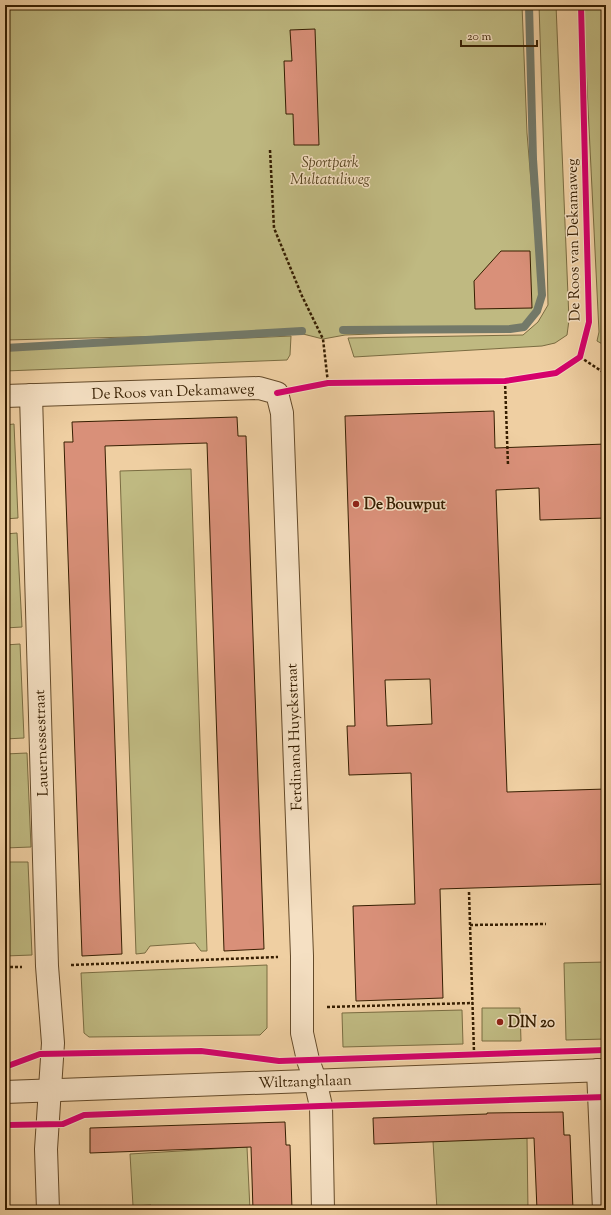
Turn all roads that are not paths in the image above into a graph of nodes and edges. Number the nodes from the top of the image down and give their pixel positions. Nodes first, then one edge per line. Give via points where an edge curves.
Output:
1 (277, 393) joint
2 (31, 395) junction
3 (5, 396) edge
4 (602, 1070) edge
5 (315, 1080) junction
6 (49, 1090) junction
7 (5, 1092) edge
8 (604, 1128) edge
9 (48, 1210) edge
10 (323, 1210) edge
11 (604, 1210) edge

1 - 2 street, De Roos van Dekamaweg via 259,388
1 - 5 street, Ferdinand Huyckstraat via 282,413 302,956 302,1033
2 - 3 street, De Roos van Dekamaweg
2 - 6 street, Lauernessestraat via 47,966 53,1043
4 - 5 street, Wiltzanghlaan
4 - 8 street
5 - 6 street, Wiltzanghlaan
5 - 10 street, Ferdinand Huyckstraat via 321,1106
6 - 7 street, Wiltzanghlaan
6 - 9 street, Lauernessestraat via 46,1149
8 - 11 street

